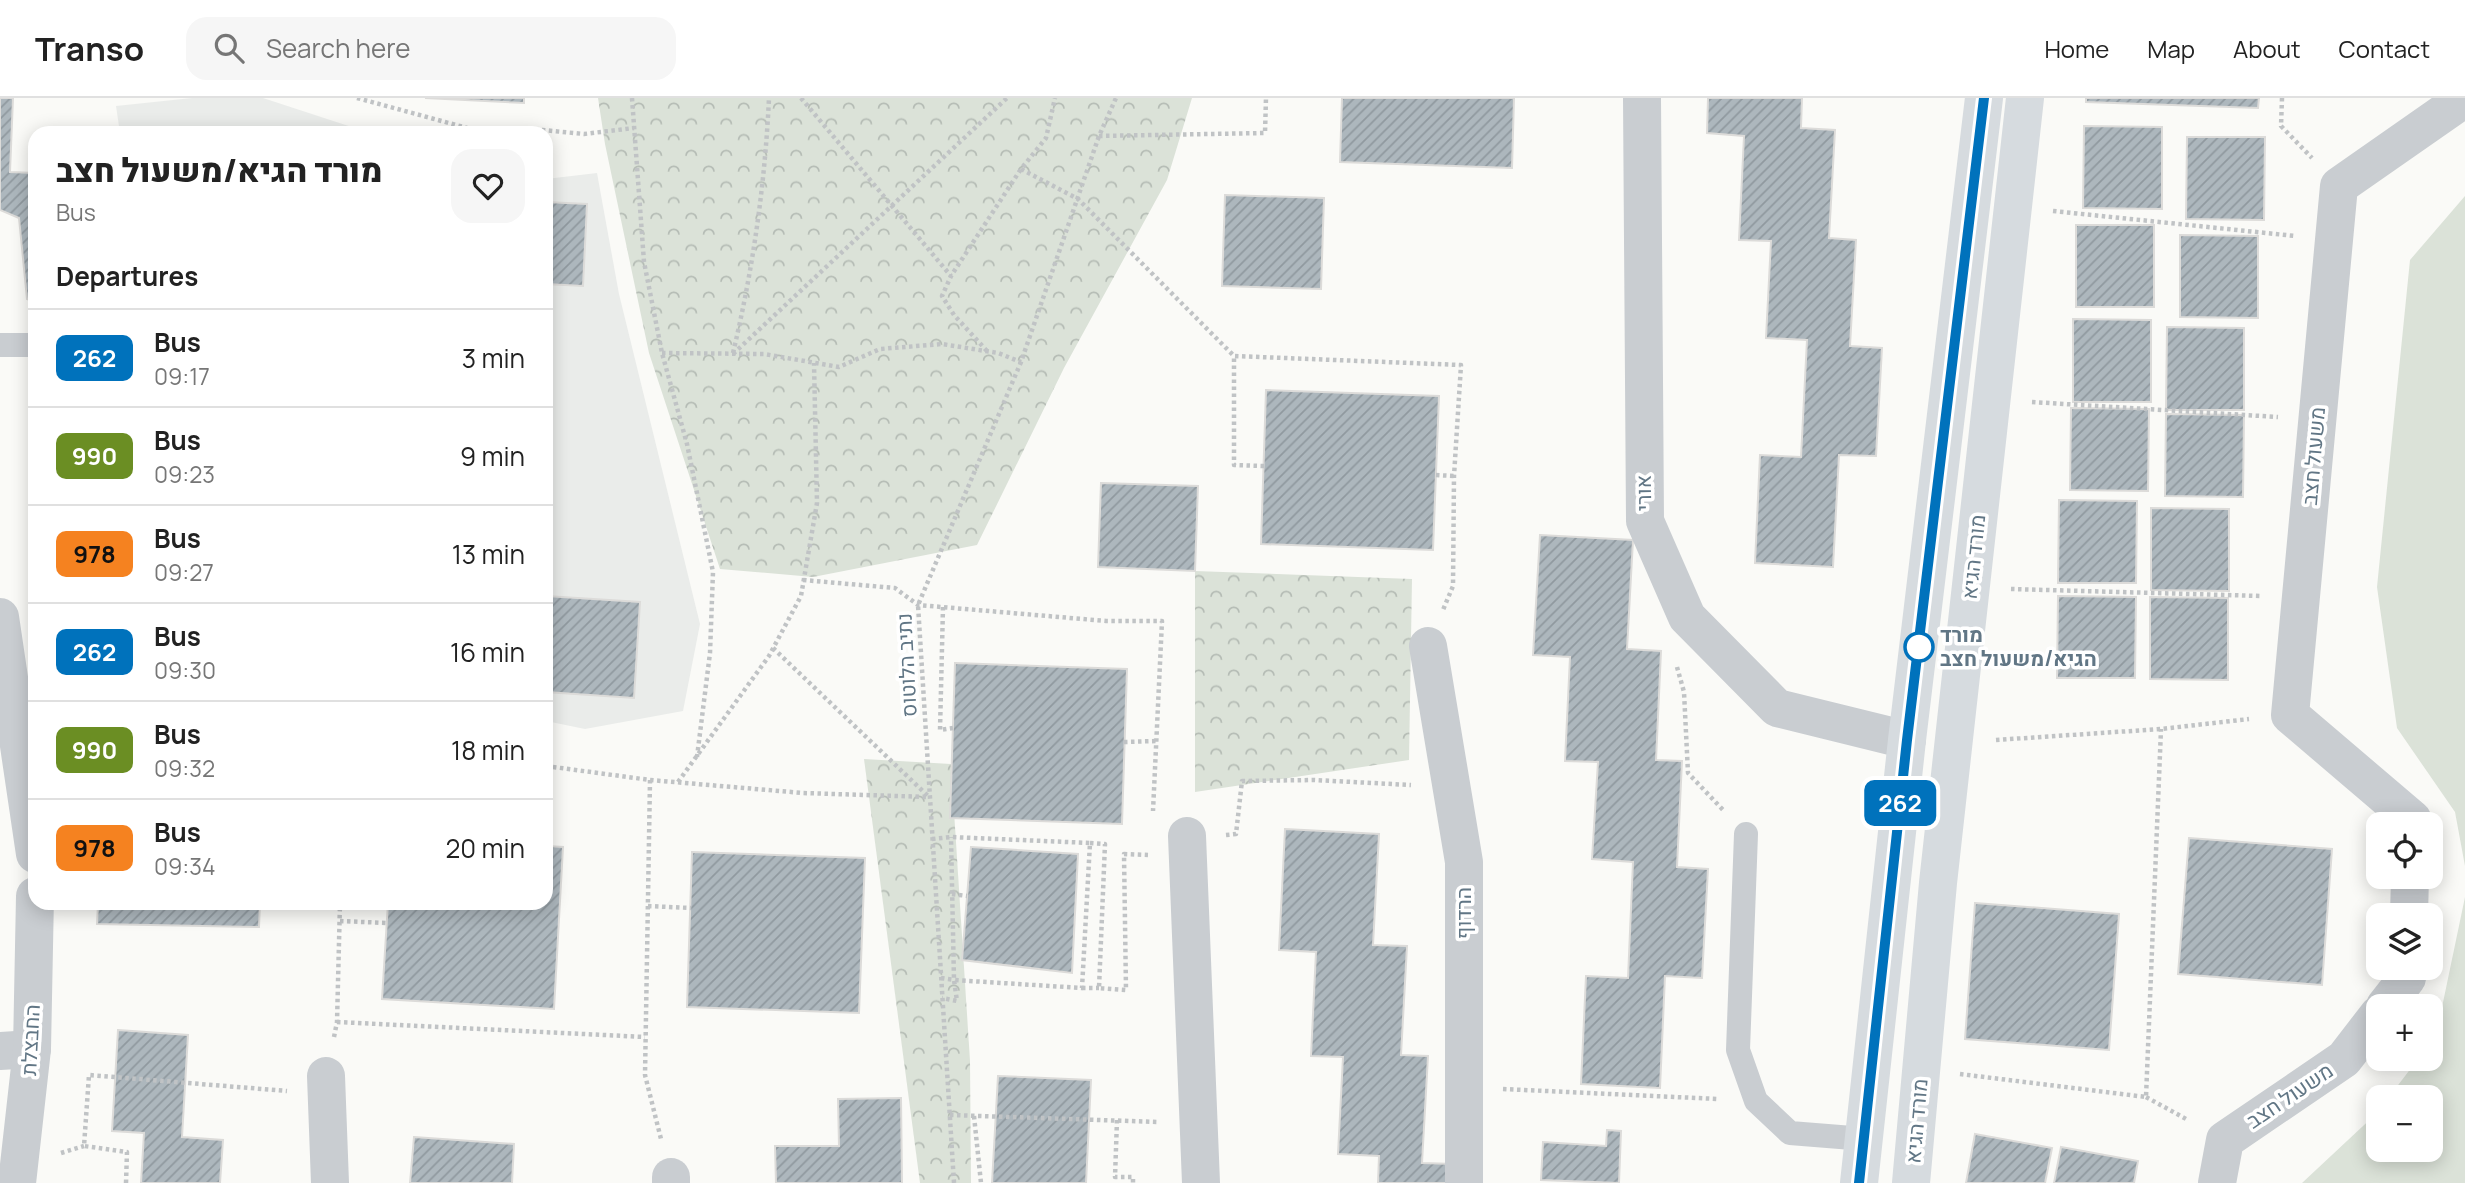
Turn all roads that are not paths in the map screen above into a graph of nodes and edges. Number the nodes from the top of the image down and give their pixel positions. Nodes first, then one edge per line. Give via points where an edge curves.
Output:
1 (1642, 98) edge
2 (1984, 98) edge
3 (2025, 98) edge
4 (2465, 98) edge
5 (0, 345) edge
6 (28, 345) edge
7 (0, 617) edge
8 (1429, 646) dead end
9 (1907, 740) junction
10 (28, 807) edge
11 (2403, 812) edge
12 (1746, 834) road end
13 (1187, 846) road end
14 (33, 910) edge
15 (2405, 980) edge
16 (2394, 994) edge
17 (2366, 1031) edge
18 (16, 1050) edge
19 (327, 1085) road end
20 (1865, 1139) junction
21 (17, 1183) edge
22 (330, 1183) edge
23 (1201, 1183) edge
24 (1464, 1183) edge
25 (1859, 1183) edge
26 (1911, 1183) edge
27 (2217, 1183) edge

1 - 9 street, אורי via 1645,521 1687,617 1777,708
2 - 9 street, מורד הגיא
3 - 26 street, מורד הגיא via 1953,743
4 - 11 street, משעול חצב via 2339,186 2290,715
5 - 6 lane
7 - 10 street
8 - 24 street, הרדוף via 1464,862
9 - 20 street, מורד הגיא
12 - 20 lane via 1738,1050 1756,1101 1790,1133
13 - 23 street
14 - 18 street, החבצלת
15 - 16 street
17 - 27 street, משעול חצב via 2344,1059 2225,1140
18 - 21 street, החבצלת
19 - 22 street
20 - 25 street, מורד הגיא

